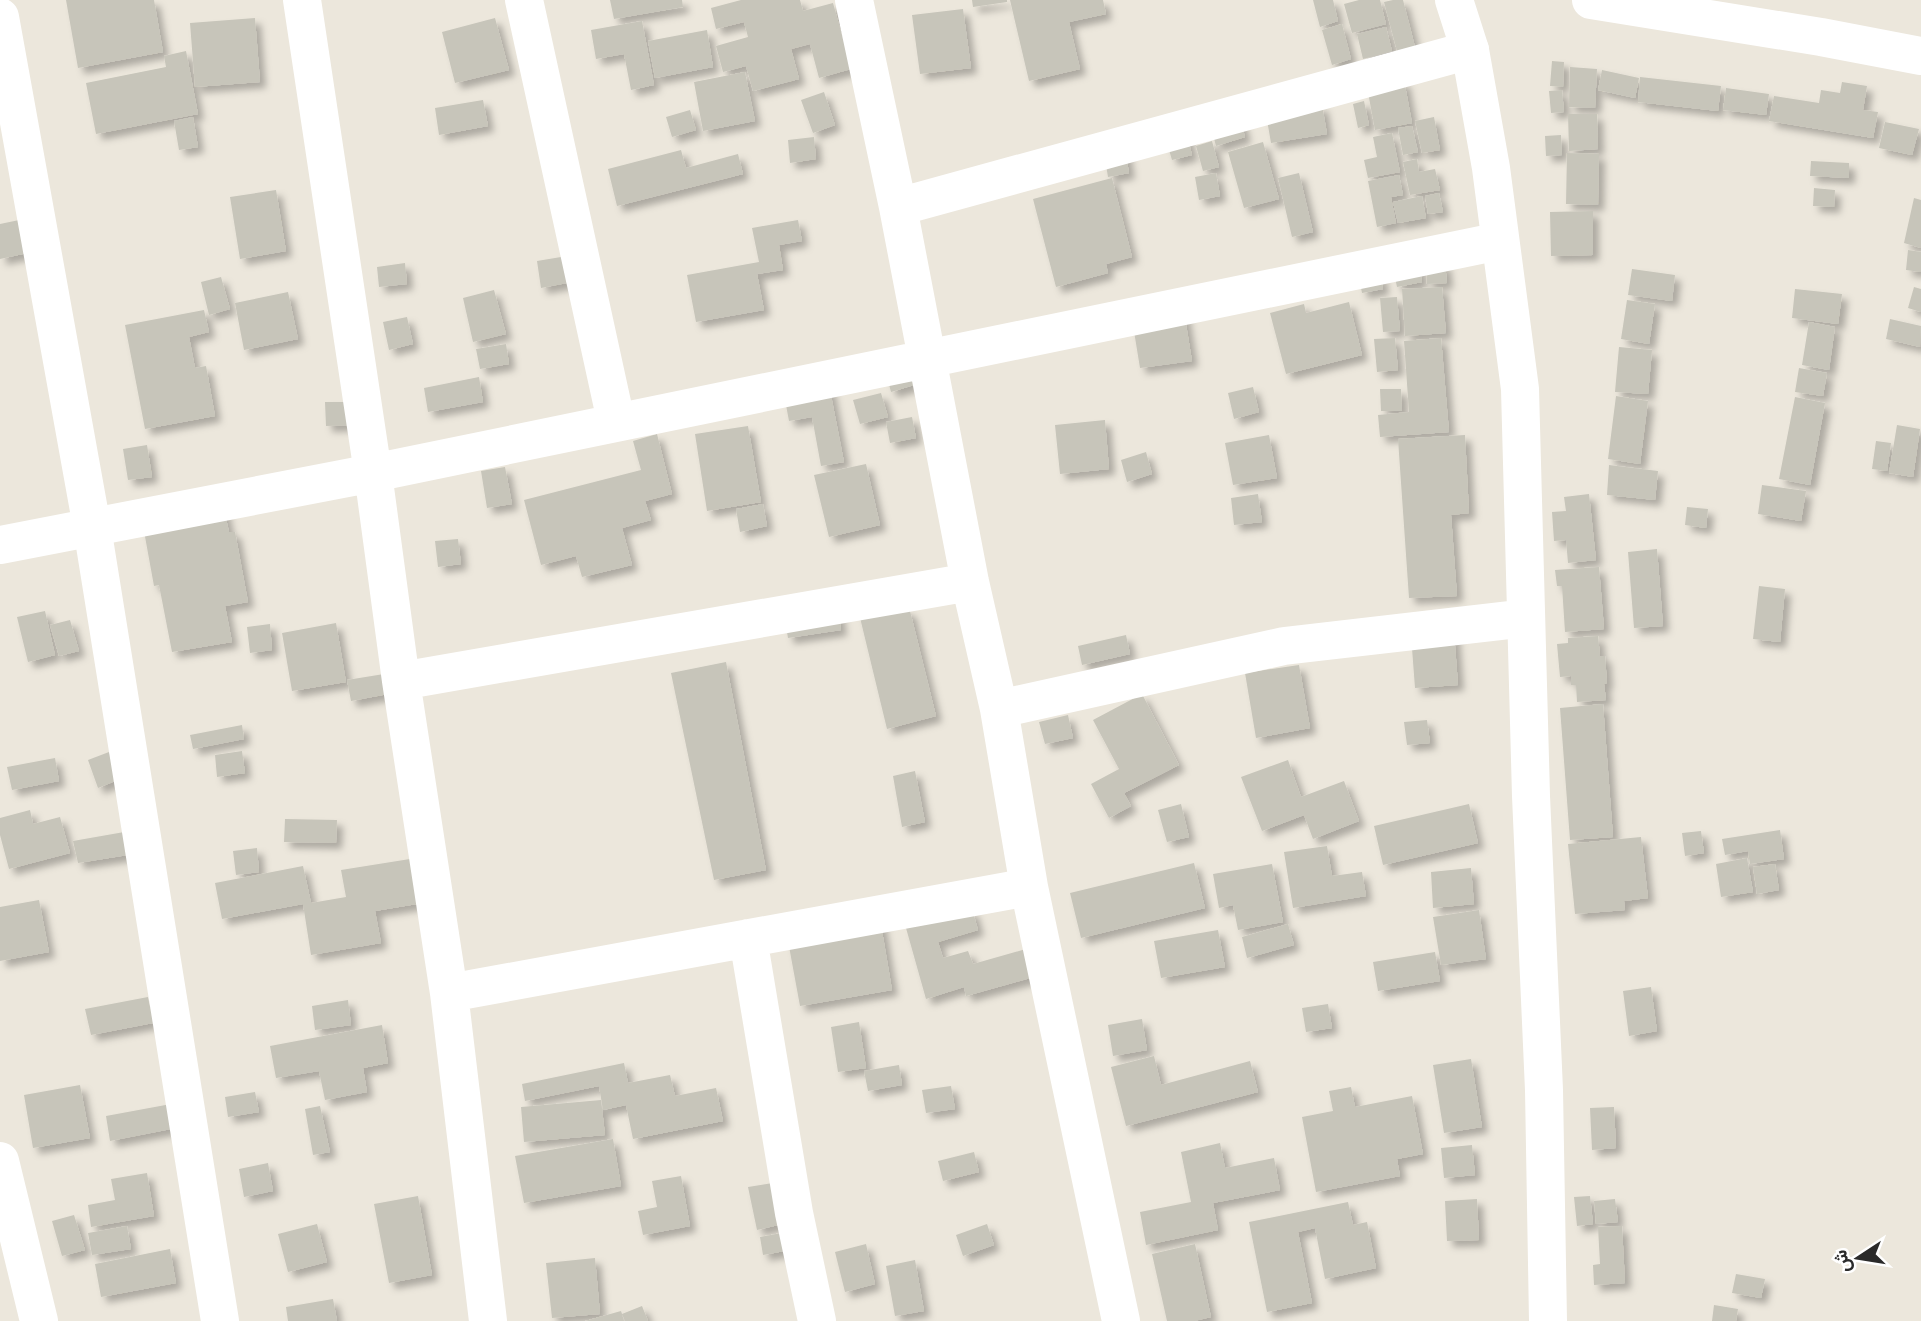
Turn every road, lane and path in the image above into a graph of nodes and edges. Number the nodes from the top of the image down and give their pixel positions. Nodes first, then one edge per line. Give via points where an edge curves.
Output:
1 (302, 0) edge
2 (524, 0) edge
3 (854, 0) edge
4 (1454, 0) edge
5 (1591, 0) edge
6 (0, 17) edge
7 (1470, 50) junction
8 (1921, 56) edge
9 (898, 207) junction
10 (1500, 241) junction
11 (926, 360) junction
12 (616, 421) junction
13 (373, 472) junction
14 (92, 527) junction
15 (0, 545) edge
16 (970, 582) junction
17 (1526, 618) junction
18 (401, 681) junction
19 (999, 709) junction
20 (1029, 887) junction
21 (748, 938) junction
22 (449, 993) junction
23 (0, 1161) edge
24 (39, 1321) edge
25 (220, 1321) edge
26 (488, 1321) edge
27 (817, 1321) edge
28 (1121, 1321) edge
29 (1548, 1321) edge

1 - 13 street
2 - 12 street
3 - 9 street
4 - 7 street
5 - 8 street
6 - 14 street
7 - 9 street
7 - 10 street
9 - 11 street
10 - 11 street
10 - 17 street via 1520,389
11 - 12 street
11 - 16 street
12 - 13 street
13 - 14 street
13 - 18 street
14 - 15 street
14 - 25 street
16 - 18 street
16 - 19 street
17 - 19 street via 1284,646
17 - 29 street
18 - 22 street
19 - 20 street
20 - 21 street
20 - 28 street
21 - 22 street
21 - 27 street
22 - 26 street
23 - 24 street

